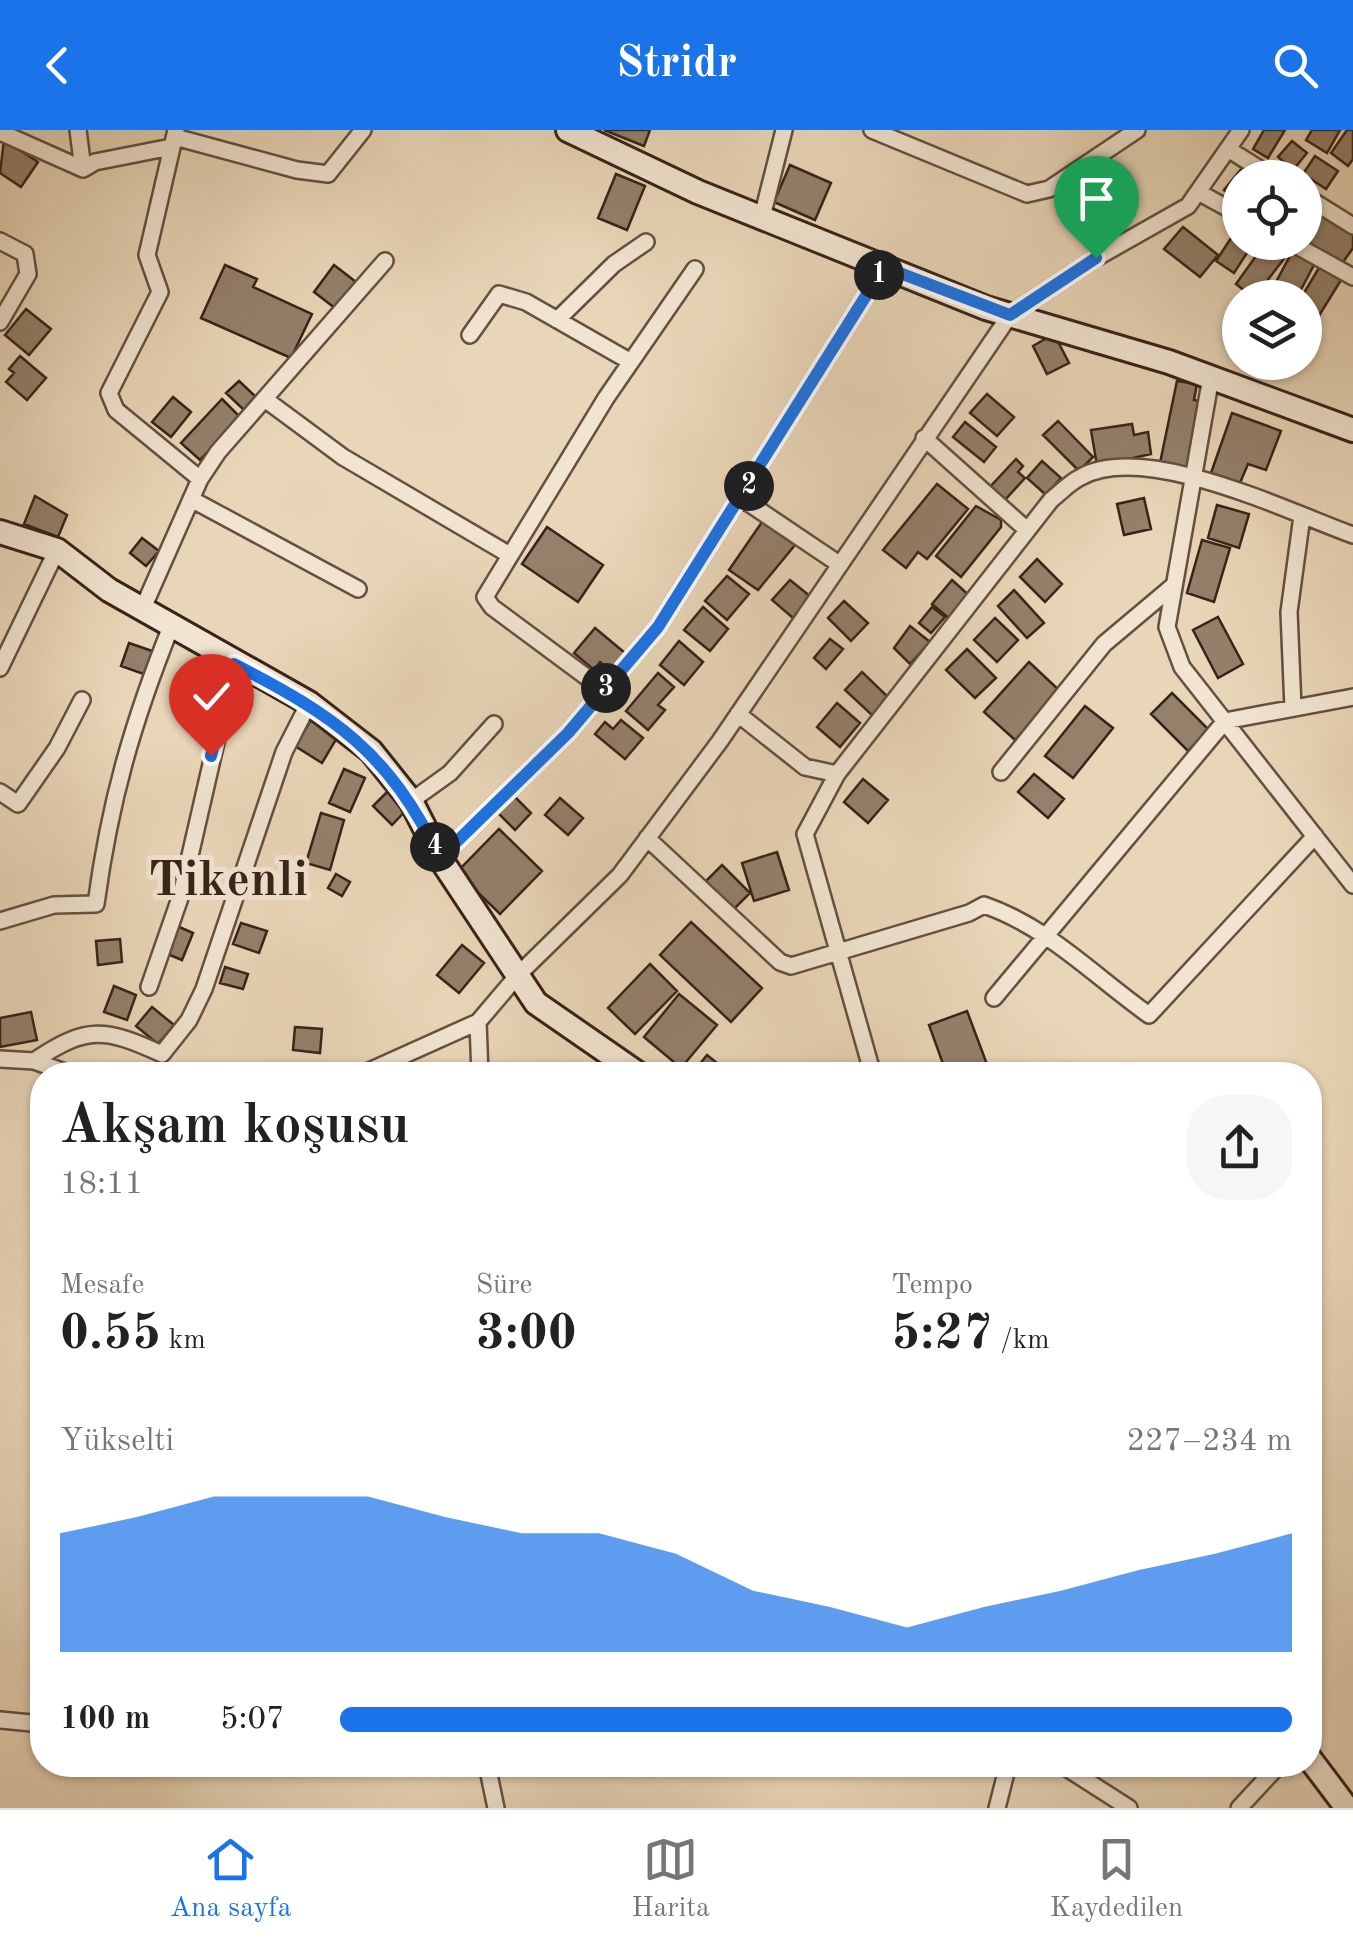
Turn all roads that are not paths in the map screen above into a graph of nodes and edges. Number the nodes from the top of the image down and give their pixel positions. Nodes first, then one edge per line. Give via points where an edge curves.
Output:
1 (78, 130) edge
2 (363, 130) edge
3 (568, 130) edge
4 (784, 130) edge
5 (872, 130) edge
6 (1241, 130) edge
7 (0, 132) edge
8 (1130, 132) edge
9 (174, 138) edge
10 (1228, 149) junction
11 (1245, 160) edge
12 (83, 169) junction
13 (1198, 192) junction
14 (1222, 206) edge
15 (1322, 207) edge
16 (762, 218) junction
17 (1353, 226) edge
18 (0, 241) edge
19 (646, 242) dead end
20 (1322, 260) edge
21 (385, 262) dead end
22 (884, 267) junction
23 (696, 269) dead end
24 (1353, 277) edge
25 (7, 296) edge
26 (1010, 315) junction
27 (556, 320) junction
28 (0, 322) edge
29 (470, 335) dead end
30 (631, 362) junction
31 (1211, 378) junction
32 (266, 400) junction
33 (1353, 430) edge
34 (924, 438) junction
35 (1190, 476) junction
36 (200, 479) junction
37 (741, 498) junction
38 (191, 499) junction
39 (1302, 516) junction
40 (1028, 530) junction
41 (0, 532) edge
42 (1353, 535) edge
43 (57, 550) junction
44 (508, 554) junction
45 (839, 564) junction
46 (1173, 586) junction
47 (358, 589) dead end
48 (144, 608) junction
49 (172, 624) junction
50 (234, 664) junction
51 (0, 668) edge
52 (604, 690) junction
53 (1353, 697) edge
54 (82, 700) dead end
55 (310, 703) junction
56 (1293, 708) junction
57 (738, 714) junction
58 (1225, 721) junction
59 (494, 724) dead end
60 (1001, 772) dead end
61 (837, 774) junction
62 (0, 792) edge
63 (411, 801) junction
64 (1315, 836) junction
65 (648, 838) junction
66 (440, 858) junction
67 (1353, 885) edge
68 (0, 920) edge
69 (1046, 936) junction
70 (838, 954) junction
71 (518, 975) junction
72 (149, 987) dead end
73 (994, 998) dead end
74 (478, 1022) junction
75 (0, 1059) edge
76 (34, 1060) junction
77 (39, 1062) edge
78 (389, 1062) edge
79 (480, 1062) edge
80 (621, 1062) edge
81 (869, 1062) edge
82 (0, 1720) edge
83 (30, 1723) edge
84 (1322, 1775) edge
85 (490, 1777) edge
86 (1010, 1777) edge
87 (1081, 1777) edge
88 (1268, 1777) edge
89 (496, 1808) edge
90 (997, 1808) edge
91 (1129, 1808) edge
92 (1238, 1808) edge
93 (1347, 1808) edge

1 - 12 street
2 - 9 street via 328,174
3 - 16 street
4 - 16 street
5 - 8 street via 1027,194 1049,189
6 - 10 street
7 - 12 street
9 - 12 street
9 - 36 street via 148,256 160,292 109,393 116,410
10 - 11 street
10 - 13 street
13 - 14 street
13 - 26 street via 1188,206
15 - 17 street
16 - 22 street
18 - 25 street via 24,254 28,274
19 - 27 street
20 - 24 street
21 - 32 street
22 - 26 street
22 - 37 street
23 - 30 street
25 - 28 street
26 - 31 street
26 - 34 street
27 - 29 street via 499,294
27 - 30 street
30 - 44 street
31 - 33 street
31 - 35 street
32 - 36 street
32 - 44 street via 342,457
34 - 40 street
34 - 45 street
35 - 39 street
35 - 40 street via 1173,469 1083,475
35 - 46 street
36 - 38 street
37 - 45 street
37 - 52 street via 658,627
38 - 47 street
38 - 48 street
39 - 42 street
39 - 56 street via 1290,612
40 - 61 street
41 - 43 street
43 - 48 street
43 - 51 street
44 - 52 street via 484,597
45 - 57 street
46 - 58 street via 1167,627 1182,667
46 - 60 street via 1104,644
48 - 49 street
49 - 50 street
49 - 68 street via 133,721 96,904 54,905
50 - 55 street
50 - 72 street via 181,895
52 - 66 street
53 - 56 street
54 - 62 street via 18,804
55 - 63 street via 371,751
55 - 76 street via 284,752 189,1020 162,1054 118,1034 101,1034 69,1036
56 - 58 street
57 - 61 street via 805,767
57 - 65 street
58 - 64 street
58 - 69 street
59 - 63 street via 450,772
61 - 70 street via 805,834
63 - 66 street
64 - 67 street
64 - 69 street via 1150,1015
65 - 70 street via 780,962 791,966
65 - 71 street via 620,875
66 - 71 street
69 - 70 street via 984,905
69 - 73 street
70 - 81 street
71 - 74 street
71 - 80 street via 536,1003
74 - 78 street
74 - 79 street
75 - 76 street
76 - 77 street
82 - 83 street
84 - 93 street
85 - 89 street
86 - 90 street
87 - 91 street
88 - 92 street

